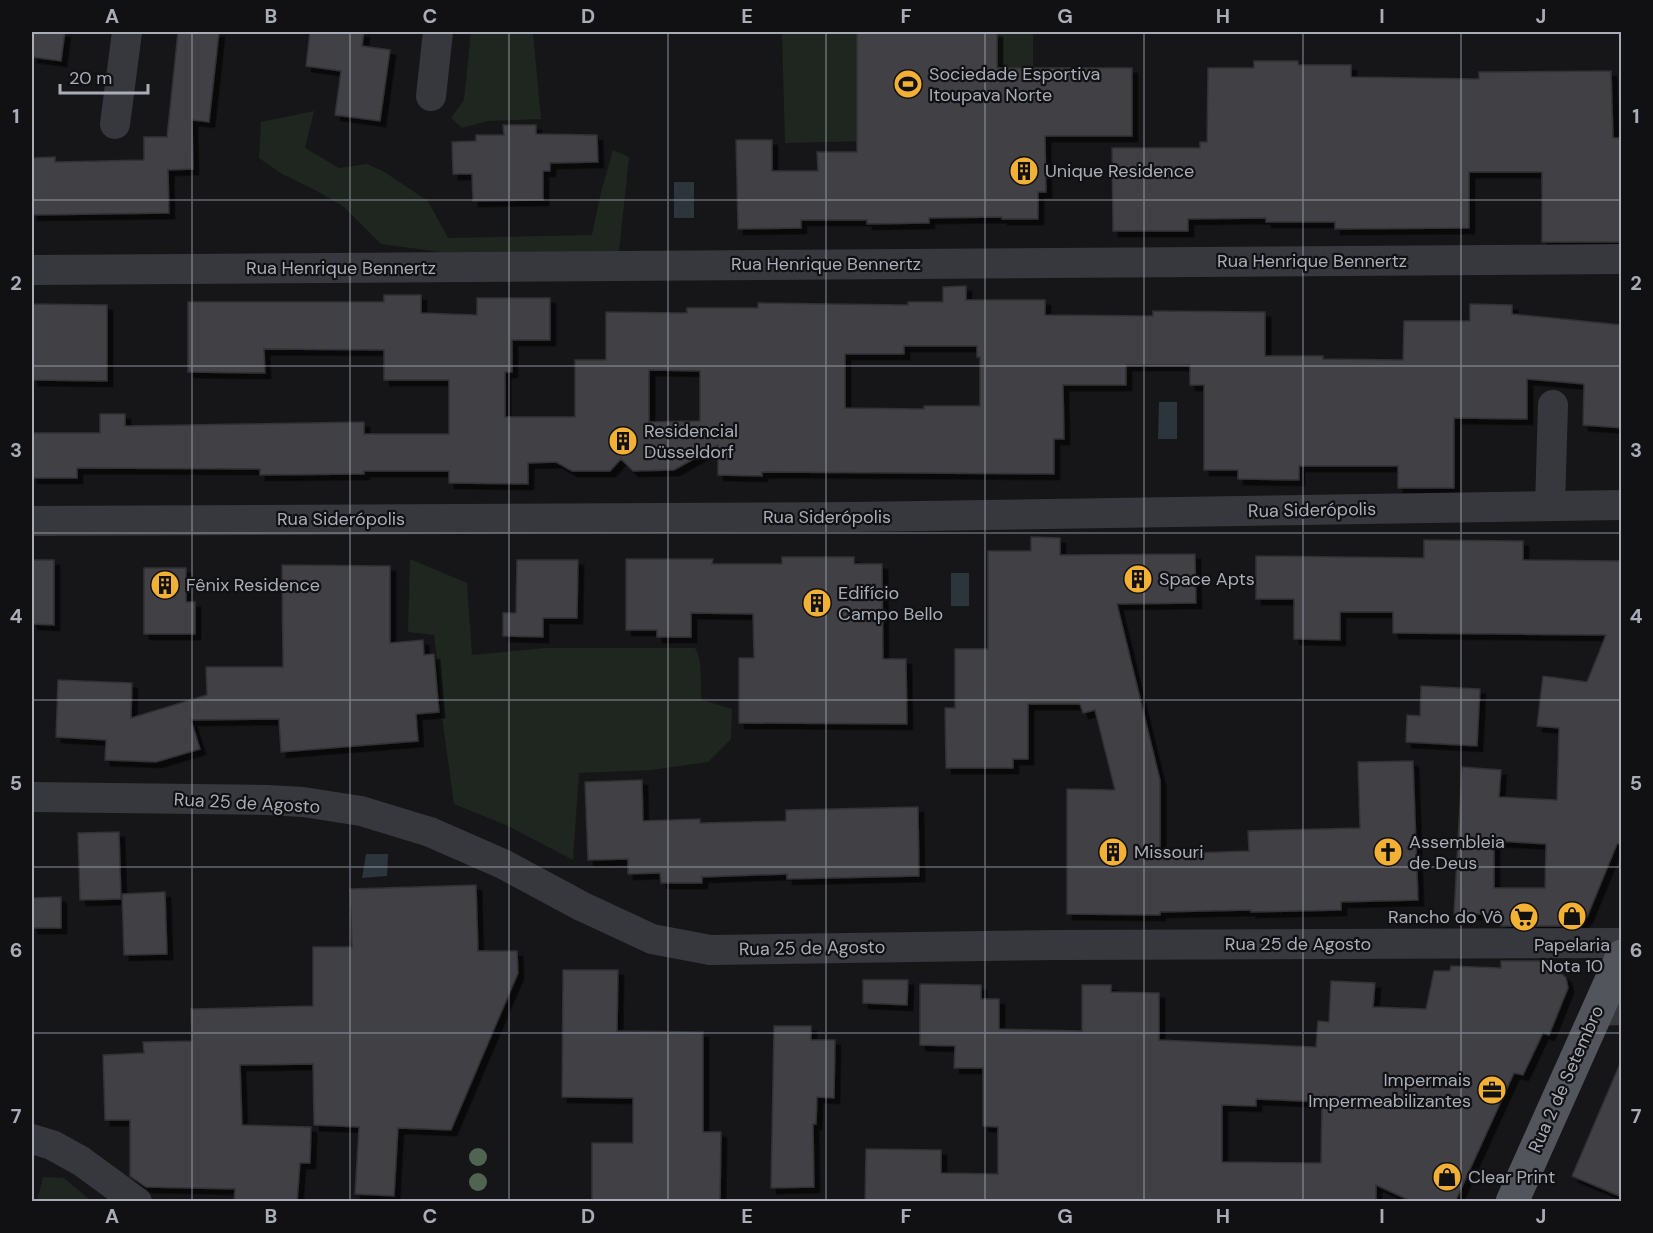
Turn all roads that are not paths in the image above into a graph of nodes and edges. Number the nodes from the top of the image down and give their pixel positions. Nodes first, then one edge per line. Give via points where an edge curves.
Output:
1 (127, 32) edge
2 (438, 32) edge
3 (431, 96) dead end
4 (116, 124) dead end
5 (1622, 259) edge
6 (32, 270) edge
7 (1553, 405) dead end
8 (1622, 505) edge
9 (1550, 506) junction
10 (32, 521) edge
11 (32, 797) edge
12 (1622, 943) edge
13 (1622, 956) edge
14 (1609, 1011) edge
15 (32, 1140) edge
16 (1520, 1199) edge
17 (137, 1202) edge

1 - 4 street
2 - 3 street
5 - 6 street, Rua Henrique Bennertz
7 - 9 street
8 - 9 street, Rua Siderópolis
9 - 10 street, Rua Siderópolis via 854,518
11 - 12 street, Rua 25 de Agosto via 267,800 360,811 430,832 652,939 710,950
13 - 14 main road, Rua 2 de Setembro
14 - 16 main road, Rua 2 de Setembro
15 - 17 street via 52,1144 81,1161

